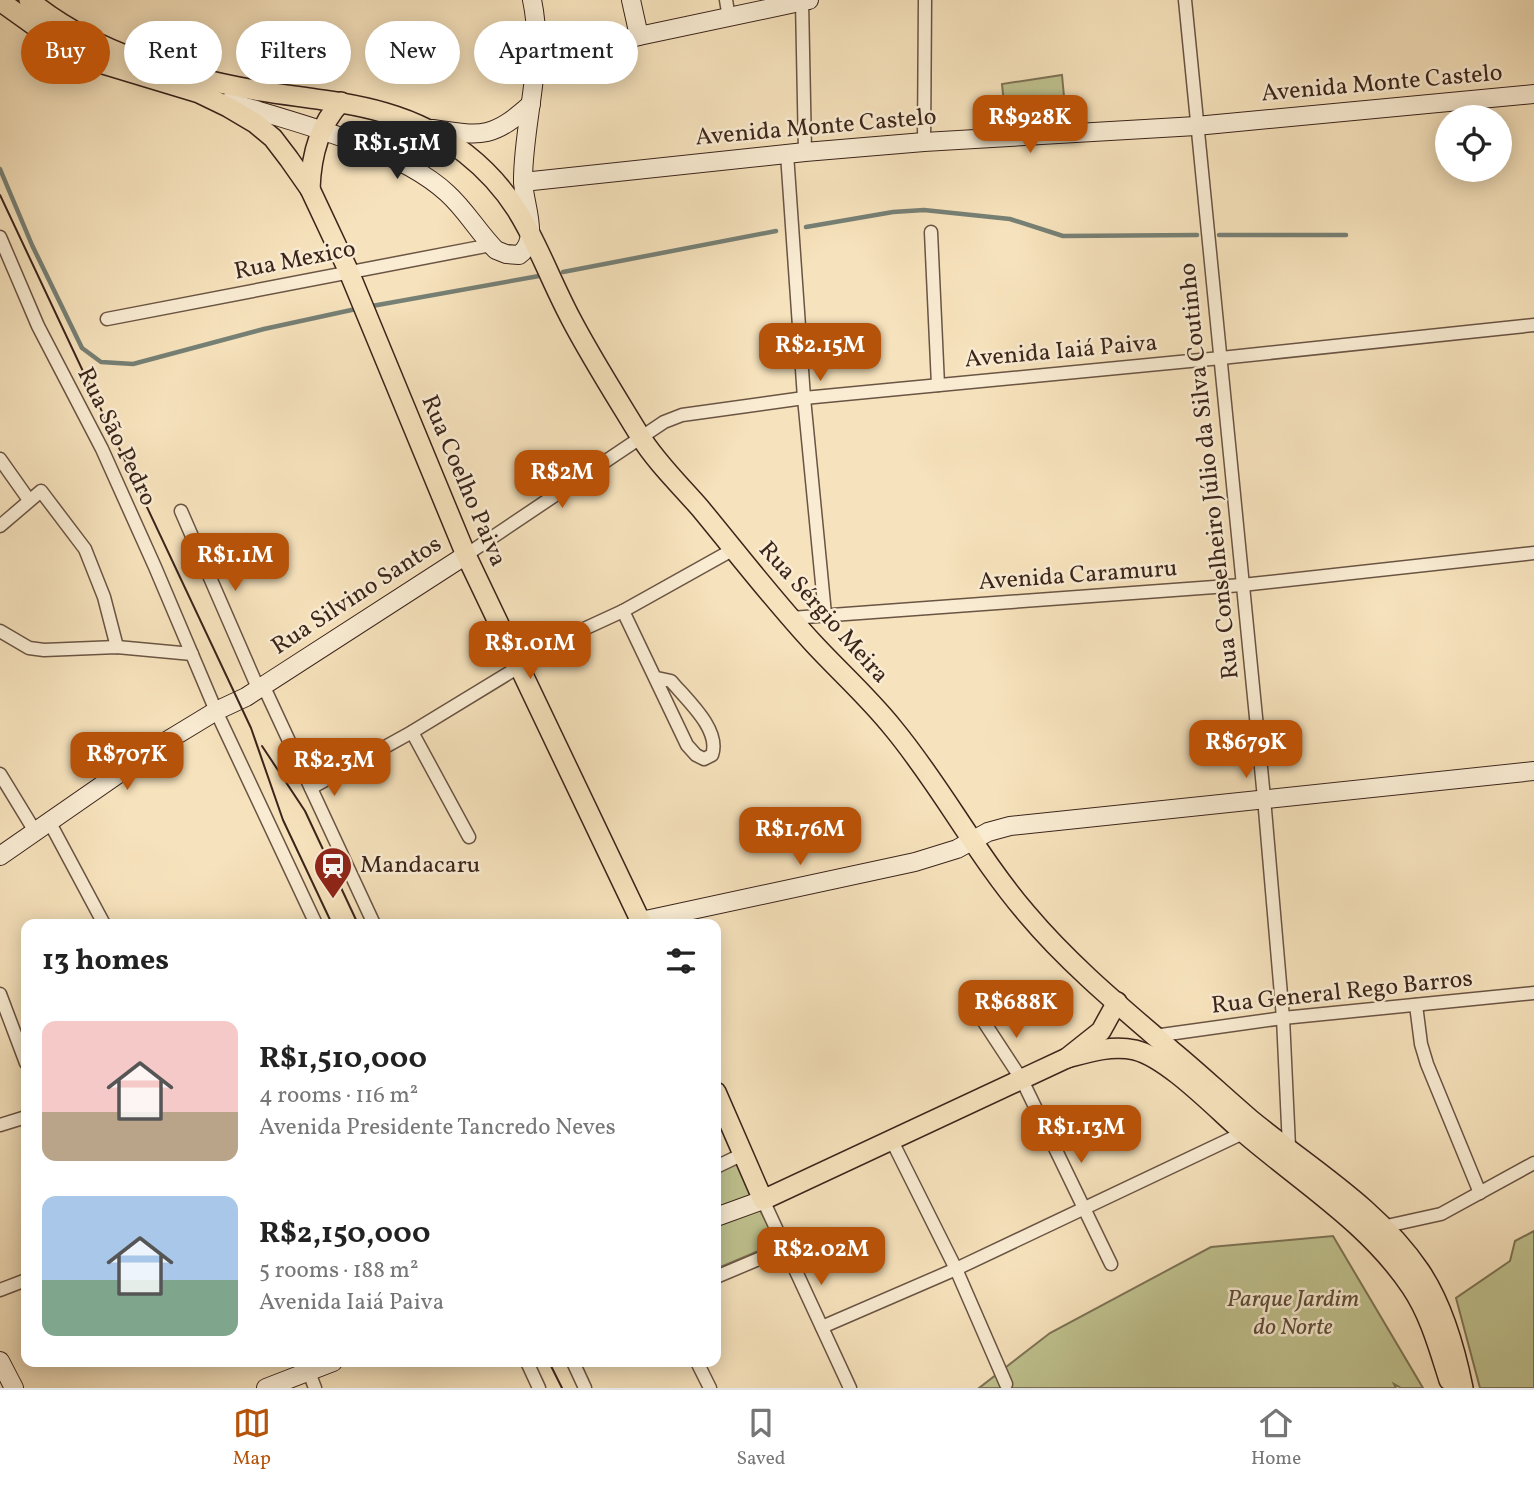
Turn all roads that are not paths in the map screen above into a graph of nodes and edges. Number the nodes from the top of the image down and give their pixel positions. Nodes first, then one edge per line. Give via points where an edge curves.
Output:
1 (29, 0) edge
2 (532, 0) edge
3 (631, 0) edge
4 (726, 0) edge
5 (925, 0) edge
6 (1185, 0) edge
7 (0, 1) edge
8 (805, 1) edge
9 (729, 18) junction
10 (536, 21) edge
11 (639, 36) joint
12 (534, 84) edge
13 (199, 93) junction
14 (1534, 94) edge
15 (341, 102) junction
16 (531, 104) junction
17 (1196, 126) junction
18 (432, 130) junction
19 (323, 131) junction
20 (924, 142) junction
21 (805, 152) junction
22 (787, 155) junction
23 (523, 182) junction
24 (310, 189) junction
25 (531, 230) junction
26 (931, 232) dead end
27 (0, 237) edge
28 (491, 245) junction
29 (349, 272) junction
30 (107, 319) dead end
31 (1534, 325) edge
32 (1221, 358) junction
33 (938, 385) junction
34 (804, 398) junction
35 (640, 437) junction
36 (0, 459) edge
37 (29, 499) junction
38 (180, 511) dead end
39 (0, 526) edge
40 (734, 549) junction
41 (1534, 553) edge
42 (466, 555) junction
43 (1242, 585) junction
44 (623, 611) junction
45 (825, 614) junction
46 (791, 618) junction
47 (0, 631) edge
48 (117, 647) junction
49 (192, 654) junction
50 (521, 667) junction
51 (657, 678) junction
52 (261, 687) junction
53 (216, 711) junction
54 (412, 732) junction
55 (1534, 771) edge
56 (0, 774) edge
57 (311, 788) junction
58 (1264, 798) junction
59 (43, 828) junction
60 (469, 837) dead end
61 (971, 840) junction
62 (0, 856) edge
63 (101, 919) edge
64 (314, 919) edge
65 (372, 919) edge
66 (635, 919) edge
67 (655, 919) edge
68 (1534, 993) edge
69 (0, 995) edge
70 (1117, 1002) junction
71 (1416, 1005) junction
72 (1283, 1018) junction
73 (982, 1019) dead end
74 (1154, 1036) junction
75 (21, 1050) edge
76 (1067, 1058) junction
77 (1022, 1080) junction
78 (721, 1103) edge
79 (21, 1119) edge
80 (0, 1125) edge
81 (1244, 1133) junction
82 (892, 1141) junction
83 (1289, 1147) junction
84 (743, 1154) junction
85 (1534, 1163) edge
86 (721, 1165) edge
87 (1480, 1193) junction
88 (763, 1200) junction
89 (1083, 1209) junction
90 (721, 1215) edge
91 (1382, 1227) junction
92 (785, 1248) junction
93 (1111, 1264) dead end
94 (956, 1269) junction
95 (721, 1275) edge
96 (21, 1282) edge
97 (0, 1290) edge
98 (821, 1327) junction
99 (0, 1361) edge
100 (529, 1367) edge
101 (575, 1367) edge
102 (700, 1367) edge
103 (309, 1374) edge
104 (1006, 1384) dead end
105 (1455, 1386) edge
106 (14, 1388) edge
107 (266, 1388) edge
108 (539, 1388) edge
109 (585, 1388) edge
110 (710, 1388) edge
111 (850, 1388) edge

1 - 15 main road, Rua Sérgio Meira via 75,32 144,62 259,90
2 - 10 street
3 - 11 street
4 - 9 street
5 - 20 street
6 - 17 street, Rua Conselheiro Júlio da Silva Coutinho
7 - 13 main road, Rua Coelho Paiva via 56,41 103,64
8 - 9 street
8 - 21 street
9 - 11 street
12 - 16 street
13 - 19 street
13 - 24 main road, Rua Coelho Paiva via 273,138
14 - 17 street, Avenida Monte Castelo
15 - 18 main road, Rua Sérgio Meira via 379,110
15 - 19 main road
16 - 18 street via 493,132
16 - 23 street
17 - 20 street, Avenida Monte Castelo
17 - 32 street, Rua Conselheiro Júlio da Silva Coutinho
18 - 25 main road, Rua Sérgio Meira via 486,169
19 - 24 main road via 314,155
19 - 28 street via 402,162 425,176 460,206
20 - 21 street, Avenida Monte Castelo
21 - 22 street, Avenida Monte Castelo
22 - 23 street, Avenida Monte Castelo
22 - 34 street
23 - 25 street
24 - 29 main road, Rua Coelho Paiva
25 - 28 street via 529,244 519,255
25 - 35 main road, Rua Sérgio Meira via 571,319
26 - 33 street
27 - 49 street, Rua São Pedro via 38,326 107,461
28 - 29 street, Rua Mexico
29 - 30 street, Rua Mexico
29 - 42 main road, Rua Coelho Paiva
31 - 32 street, Avenida Iaiá Paiva
32 - 33 street, Avenida Iaiá Paiva
32 - 43 street, Rua Conselheiro Júlio da Silva Coutinho
33 - 34 street, Avenida Iaiá Paiva
34 - 35 street, Avenida Iaiá Paiva via 682,415
34 - 45 street
35 - 40 main road, Rua Sérgio Meira
35 - 42 street, Rua Silvino Santos
36 - 37 street
37 - 39 street
37 - 48 street via 41,491 85,549
38 - 52 street, Rua São Pedro
40 - 44 street
40 - 46 main road, Rua Sérgio Meira
41 - 43 street, Avenida Caramuru
42 - 50 main road, Rua Coelho Paiva
42 - 52 street, Rua Silvino Santos
43 - 45 street, Avenida Caramuru
43 - 58 street, Rua Conselheiro Júlio da Silva Coutinho
44 - 50 street via 573,634
44 - 51 street
45 - 46 street, Avenida Caramuru
46 - 61 main road, Rua Sérgio Meira via 890,724 925,768
47 - 48 street via 29,648
48 - 49 street
49 - 53 street, Rua São Pedro
50 - 54 street
50 - 66 main road, Rua Coelho Paiva
51 - 51 street via 671,681 710,729 715,747 712,755 704,759 687,745
52 - 53 street, Rua Silvino Santos
52 - 57 street, Rua São Pedro
53 - 59 street, Rua Silvino Santos
53 - 64 street, Rua São Pedro
54 - 57 street
54 - 60 street
55 - 58 street
56 - 59 street
57 - 65 street, Rua São Pedro
58 - 61 street via 1010,825
58 - 72 street, Rua Conselheiro Júlio da Silva Coutinho
59 - 62 street, Rua Silvino Santos
59 - 63 street
61 - 67 street via 915,862
61 - 70 main road, Rua Sérgio Meira via 1034,922
68 - 71 street, Rua General Rego Barros
69 - 75 street
70 - 74 main road, Rua Sérgio Meira
70 - 76 main road via 1101,1031
71 - 72 street, Rua General Rego Barros
71 - 87 street via 1427,1064
72 - 74 street, Rua General Rego Barros
72 - 83 street, Rua Conselheiro Júlio da Silva Coutinho
73 - 77 street
74 - 83 main road, Rua Sérgio Meira
76 - 77 main road
76 - 81 main road via 1108,1048 1137,1051 1181,1078
77 - 82 main road
77 - 89 street
78 - 84 main road
79 - 80 street
81 - 89 street
81 - 105 main road via 1387,1255 1413,1289
82 - 88 main road
82 - 94 street
83 - 91 main road, Rua Sérgio Meira
84 - 86 street
84 - 88 main road
85 - 87 street
87 - 91 street via 1441,1214
88 - 90 street
88 - 92 street
89 - 93 street
89 - 94 street
91 - 105 main road, Rua Sérgio Meira via 1408,1254 1436,1299 1452,1343
92 - 95 street
92 - 98 street
94 - 98 street
94 - 104 street
96 - 97 street
98 - 111 street
99 - 106 street
100 - 108 street
101 - 109 street
102 - 110 street
103 - 107 street

